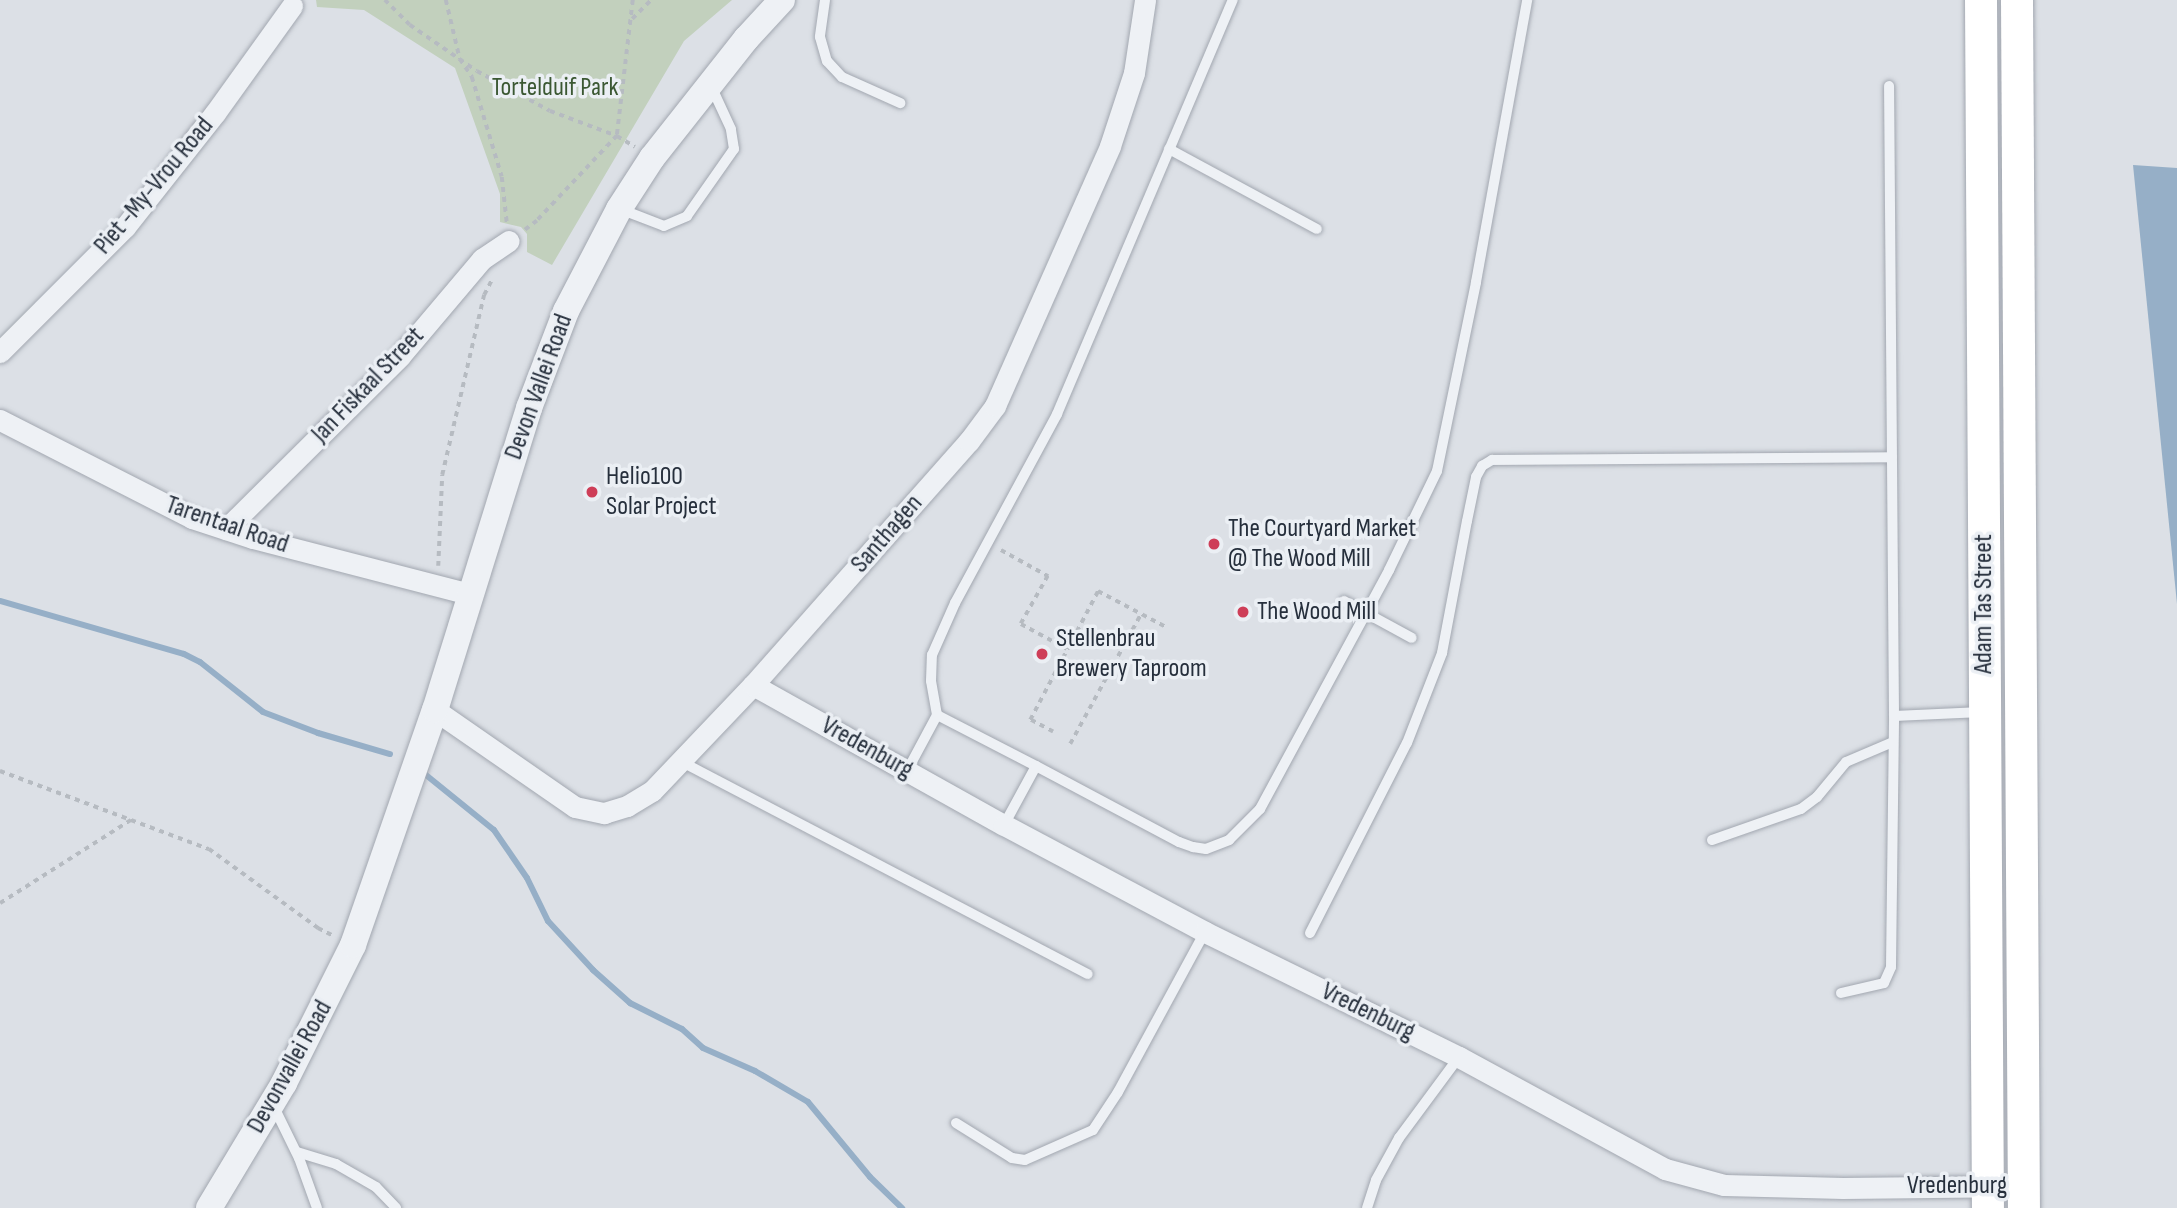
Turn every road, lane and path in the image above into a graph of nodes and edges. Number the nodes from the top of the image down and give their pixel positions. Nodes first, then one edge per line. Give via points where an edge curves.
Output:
1 (385, 0) edge
2 (446, 0) edge
3 (633, 0) edge
4 (651, 0) edge
5 (782, 0) edge
6 (825, 0) edge
7 (1145, 0) edge
8 (1233, 0) edge
9 (1527, 0) edge
10 (1982, 0) edge
11 (2017, 0) edge
12 (292, 6) dead end
13 (632, 19) junction
14 (460, 59) junction
15 (710, 84) junction
16 (1889, 86) dead end
17 (900, 103) dead end
18 (617, 136) junction
19 (1169, 149) junction
20 (652, 158) junction
21 (619, 209) junction
22 (1317, 229) dead end
23 (509, 241) junction
24 (0, 352) edge
25 (0, 420) edge
26 (1892, 457) junction
27 (226, 529) junction
28 (1000, 550) dead end
29 (1024, 563) junction
30 (1020, 571) dead end
31 (437, 586) junction
32 (469, 594) junction
33 (1343, 601) dead end
34 (1366, 613) junction
35 (1140, 614) junction
36 (1166, 626) dead end
37 (1043, 636) junction
38 (1412, 638) dead end
39 (1040, 642) dead end
40 (1068, 649) junction
41 (753, 685) junction
42 (435, 710) junction
43 (1985, 712) junction
44 (937, 715) junction
45 (1894, 716) junction
46 (1053, 733) dead end
47 (1893, 742) junction
48 (1070, 744) dead end
49 (680, 761) junction
50 (1036, 766) junction
51 (0, 771) edge
52 (907, 771) junction
53 (132, 820) junction
54 (397, 825) joint
55 (1004, 825) junction
56 (1712, 841) dead end
57 (0, 903) edge
58 (1205, 932) junction
59 (1310, 933) dead end
60 (358, 934) junction
61 (1088, 974) dead end
62 (1841, 993) dead end
63 (1460, 1057) junction
64 (272, 1103) junction
65 (956, 1123) dead end
66 (297, 1152) junction
67 (1988, 1196) edge
68 (2024, 1197) edge
69 (316, 1207) edge
70 (209, 1208) edge
71 (396, 1208) edge
72 (1367, 1208) edge

1 - 14 path via 410,25
2 - 14 path
3 - 13 path
4 - 13 path
5 - 15 street, Devon Vallei Road
6 - 17 lane via 820,37 827,61 842,77
7 - 41 street, Santhagen via 1128,97 1002,393 969,441
8 - 19 lane
9 - 34 lane via 1440,460 1426,498
10 - 43 main road, Adam Tas Street
11 - 68 main road, Adam Tas Street
12 - 24 street, Piet -My-Vrou Road via 125,227
13 - 18 path
14 - 18 path via 550,111
14 - 23 path via 471,77 502,177
15 - 20 street, Devon Vallei Road
15 - 21 lane via 732,129 733,149 687,216 664,226
16 - 26 lane
18 - 20 path
18 - 23 path via 537,221
19 - 22 lane
19 - 44 lane via 1046,444 955,603 932,656
20 - 21 street, Devon Vallei Road
21 - 32 street, Devon Vallei Road via 554,337
23 - 27 street, Jan Fiskaal Street via 482,259 400,356
23 - 31 path via 484,295 442,475
25 - 27 street, Tarentaal Road via 131,489
26 - 45 lane
26 - 59 lane via 1492,460 1482,466 1476,477 1442,653 1425,700
27 - 31 street, Tarentaal Road
28 - 29 path
29 - 30 path
29 - 37 path via 1048,576 1021,624
31 - 32 street, Tarentaal Road
32 - 42 street, Devon Vallei Road
33 - 34 lane
34 - 38 lane
34 - 50 lane via 1260,809 1237,834 1216,846 1206,849 1179,842
35 - 36 path
35 - 40 path via 1098,592
35 - 48 path
37 - 39 path
37 - 40 path
40 - 46 path via 1030,720
41 - 49 street, Santhagen
41 - 52 street, Vredenburg
42 - 49 street, Santhagen via 575,807 590,812 616,811 644,798
42 - 54 street, Devon Vallei Road
43 - 45 lane
43 - 67 main road, Adam Tas Street
44 - 50 lane
44 - 52 lane
45 - 47 lane
47 - 56 lane via 1846,762 1801,809
47 - 62 lane via 1891,967 1884,983
49 - 61 lane
50 - 55 lane
51 - 53 path
52 - 55 street, Vredenburg
53 - 57 path
53 - 60 path via 209,849 318,928
54 - 60 street, Devonvallei Road
55 - 58 street, Vredenburg
58 - 63 street, Vredenburg
58 - 65 lane via 1093,1130 1025,1160
60 - 64 street, Devonvallei Road
63 - 67 street, Vredenburg via 1665,1169 1694,1178 1724,1185
63 - 72 lane via 1393,1148
64 - 66 lane
64 - 70 street, Devonvallei Road
66 - 69 lane
66 - 71 lane via 336,1164 376,1187
67 - 68 street, Vredenburg

